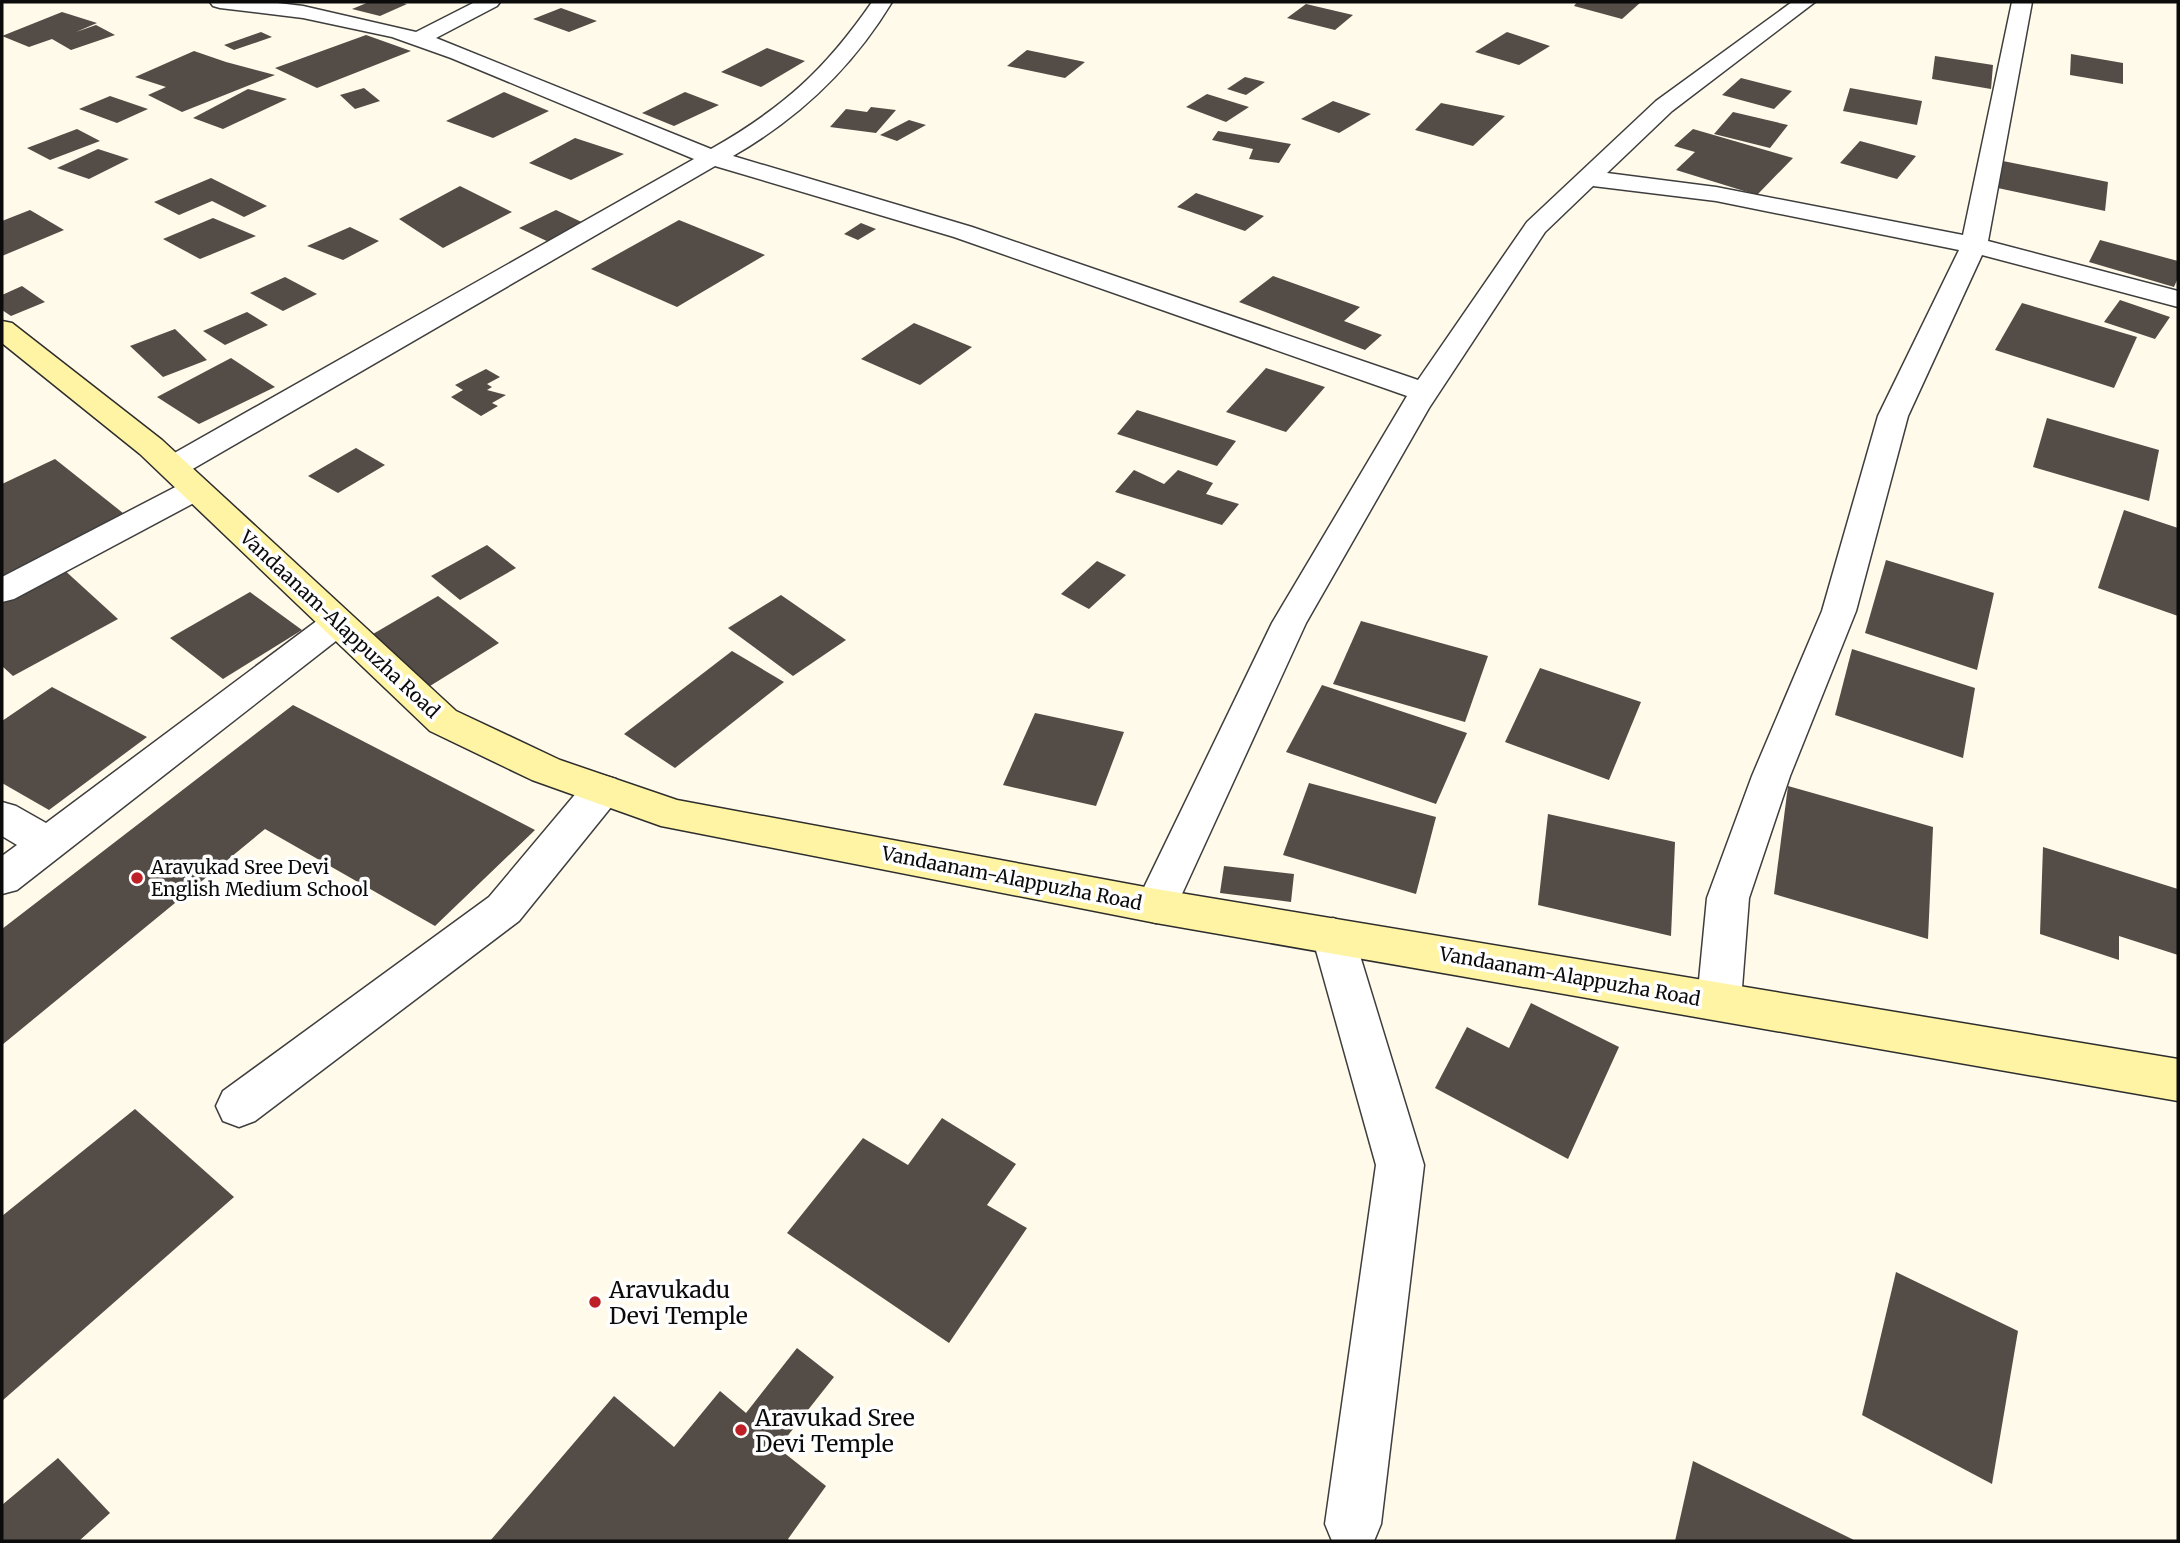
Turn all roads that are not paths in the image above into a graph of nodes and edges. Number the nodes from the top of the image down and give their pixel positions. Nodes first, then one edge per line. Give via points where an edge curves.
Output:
1 (220, 2) edge
2 (490, 2) edge
3 (882, 2) edge
4 (1805, 2) edge
5 (2022, 2) edge
6 (418, 39) junction
7 (713, 159) junction
8 (1587, 178) junction
9 (1974, 245) junction
10 (2178, 299) edge
11 (2, 329) edge
12 (1425, 392) junction
13 (184, 478) junction
14 (2, 591) edge
15 (338, 622) junction
16 (602, 790) junction
17 (2, 817) edge
18 (47, 844) junction
19 (2, 878) edge
20 (1156, 906) junction
21 (1332, 936) junction
22 (1718, 1001) junction
23 (2178, 1080) edge
24 (239, 1105) dead end
25 (1353, 1524) dead end

1 - 6 street via 303,12
2 - 6 street
3 - 7 street via 810,94
4 - 8 street via 1664,106
5 - 9 street
6 - 7 street
7 - 12 street via 963,232
7 - 13 street
8 - 9 street via 1716,194
8 - 12 street via 1536,227
9 - 10 street
9 - 22 street via 1893,416 1839,611 1771,776 1728,898
11 - 13 main road, Vandaanam-Alappuzha Road
12 - 20 street via 1289,623
13 - 14 street
13 - 15 main road, Vandaanam-Alappuzha Road
15 - 16 main road, Vandaanam-Alappuzha Road via 443,721 546,770
15 - 18 street
16 - 20 main road, Vandaanam-Alappuzha Road via 676,815
16 - 24 street via 504,909
17 - 18 street
18 - 19 street
20 - 21 main road, Vandaanam-Alappuzha Road
21 - 22 main road, Vandaanam-Alappuzha Road
21 - 25 street via 1400,1165
22 - 23 main road, Vandaanam-Alappuzha Road

